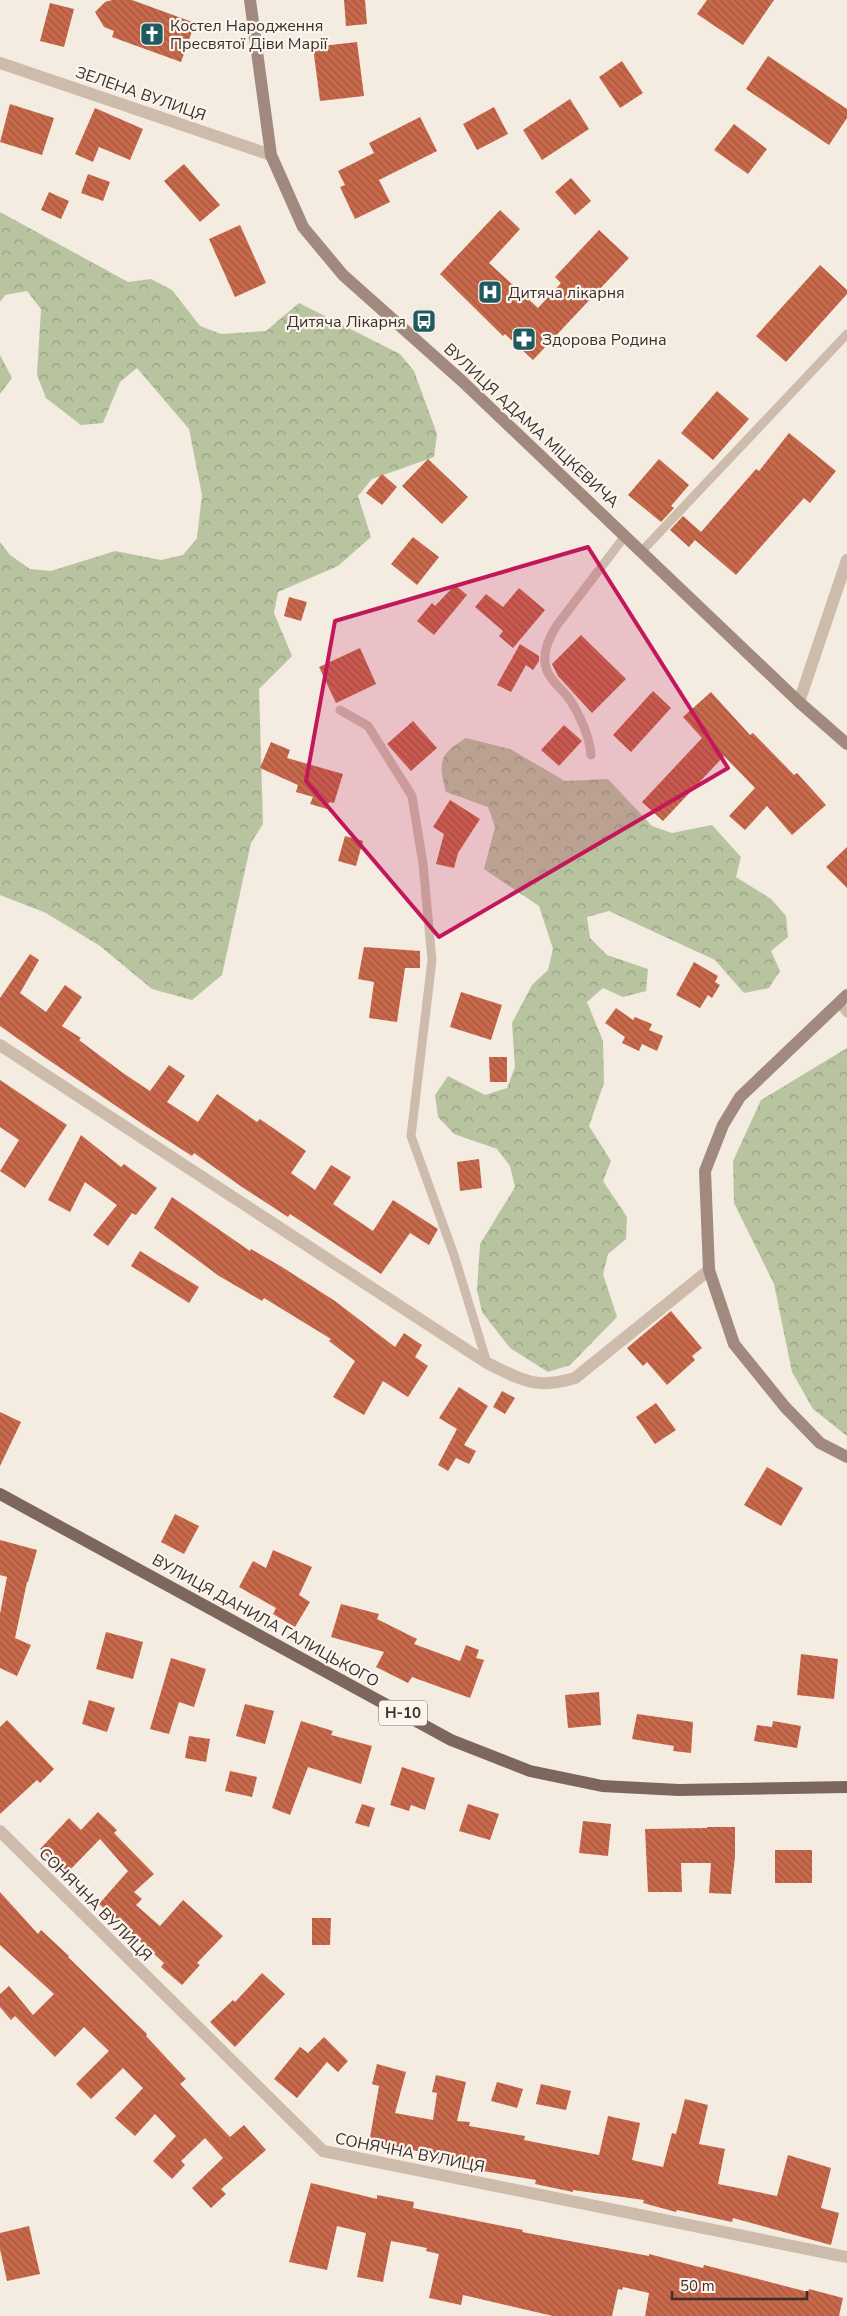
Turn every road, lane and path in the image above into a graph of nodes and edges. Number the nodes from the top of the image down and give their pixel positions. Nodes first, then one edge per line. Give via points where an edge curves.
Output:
1 (250, 0) edge
2 (0, 63) edge
3 (271, 155) junction
4 (847, 334) edge
5 (625, 536) junction
6 (641, 552) junction
7 (847, 560) edge
8 (799, 702) junction
9 (340, 710) dead end
10 (847, 744) edge
11 (590, 755) dead end
12 (844, 1004) edge
13 (0, 1045) edge
14 (709, 1270) junction
15 (487, 1363) junction
16 (847, 1457) edge
17 (0, 1494) edge
18 (847, 1787) edge
19 (0, 1831) edge
20 (847, 2257) edge

1 - 3 street, ВУЛИЦЯ АДАМА МІЦКЕВИЧА
2 - 3 street, ЗЕЛЕНА ВУЛИЦЯ
3 - 5 street, ВУЛИЦЯ АДАМА МІЦКЕВИЧА via 303,227 343,275 462,381
4 - 6 lane
5 - 6 street, ВУЛИЦЯ АДАМА МІЦКЕВИЧА
5 - 11 lane via 548,639 546,651 548,673 571,701 590,745
6 - 8 street, ВУЛИЦЯ АДАМА МІЦКЕВИЧА
7 - 8 street
8 - 10 street, ВУЛИЦЯ АДАМА МІЦКЕВИЧА
9 - 15 lane via 368,726 412,796 423,864 432,960 411,1136 454,1255
12 - 14 street via 740,1097 723,1125 705,1171
13 - 15 street
14 - 15 street via 575,1378 554,1384 528,1383
14 - 16 street via 734,1344 784,1407 820,1443
17 - 18 main road, ВУЛИЦЯ ДАНИЛА ГАЛИЦЬКОГО / Н-10 via 452,1740 530,1771 602,1786 679,1790
19 - 20 street, СОНЯЧНА ВУЛИЦЯ via 323,2151

